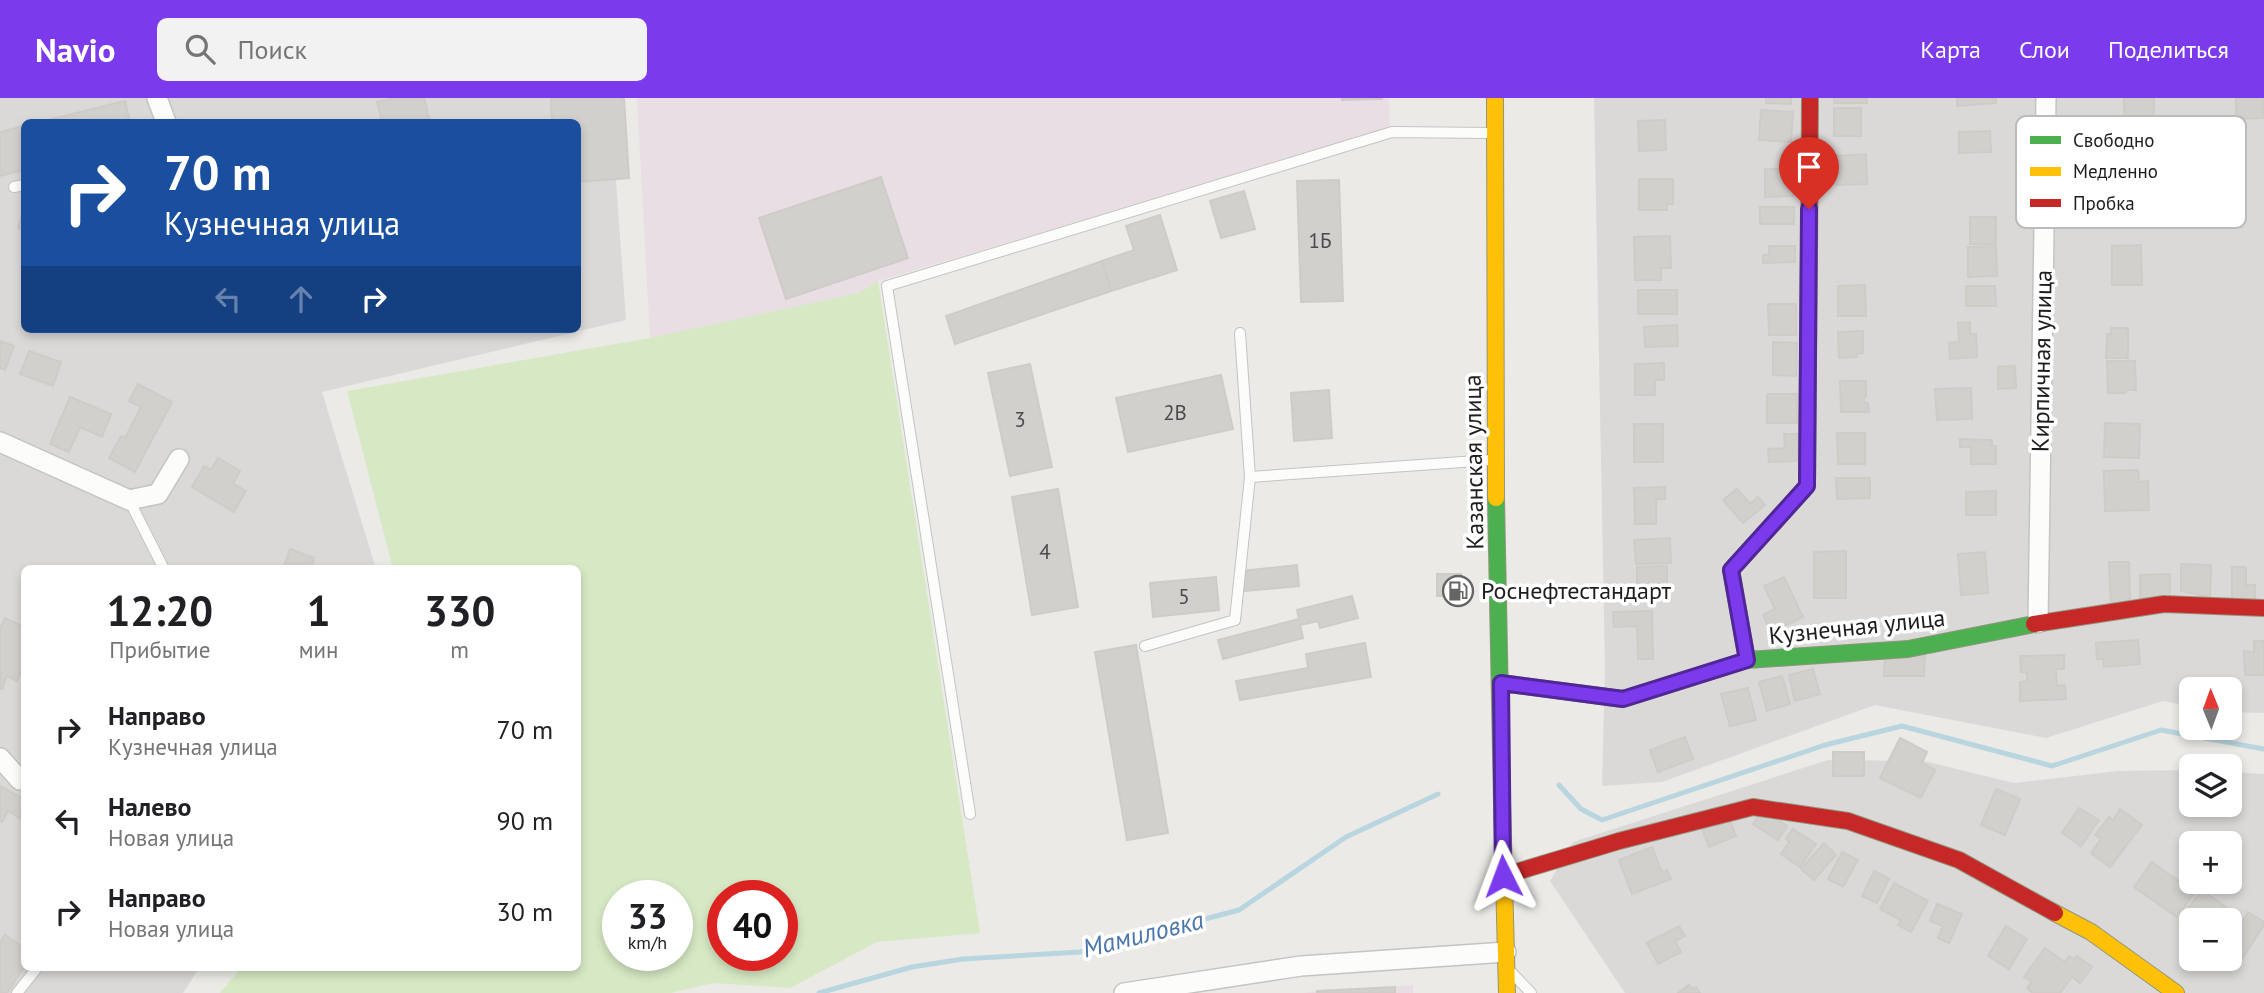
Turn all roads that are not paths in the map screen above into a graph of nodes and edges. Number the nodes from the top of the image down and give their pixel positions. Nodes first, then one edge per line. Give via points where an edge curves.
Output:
1 (157, 98) edge
2 (1495, 98) edge
3 (1810, 98) edge
4 (2046, 98) edge
5 (2046, 116) edge
6 (165, 119) edge
7 (1495, 133) junction
8 (2044, 228) edge
9 (1240, 333) dead end
10 (0, 442) edge
11 (179, 459) dead end
12 (1495, 460) junction
13 (1250, 477) junction
14 (129, 500) junction
15 (162, 565) edge
16 (2264, 608) edge
17 (2038, 623) junction
18 (1145, 646) dead end
19 (1747, 660) junction
20 (1501, 683) junction
21 (0, 758) edge
22 (20, 780) dead end
23 (970, 814) dead end
24 (1503, 876) junction
25 (1506, 960) junction
26 (35, 971) edge
27 (17, 993) edge
28 (1124, 993) edge
29 (1507, 993) edge
30 (1531, 993) edge
31 (2176, 993) edge

1 - 6 street
2 - 7 street, Казанская улица
3 - 19 street via 1807,486 1731,570
4 - 5 street, Кирпичная улица
7 - 12 street, Казанская улица
7 - 23 lane via 1392,132 887,286
8 - 17 street, Кирпичная улица
9 - 13 lane
10 - 14 street
11 - 14 street via 158,494
12 - 13 lane
12 - 20 street, Казанская улица
13 - 18 lane via 1235,620
14 - 15 lane
16 - 17 street, Кузнечная улица via 2164,604
17 - 19 street, Кузнечная улица via 1908,649
19 - 20 street, Кузнечная улица via 1623,699
20 - 24 street, Казанская улица
21 - 22 street
24 - 25 street, Казанская улица
24 - 31 street via 1754,807 1848,821 1959,860 2091,932
25 - 28 street via 1301,966
25 - 29 street, Казанская улица
25 - 30 lane
26 - 27 lane

